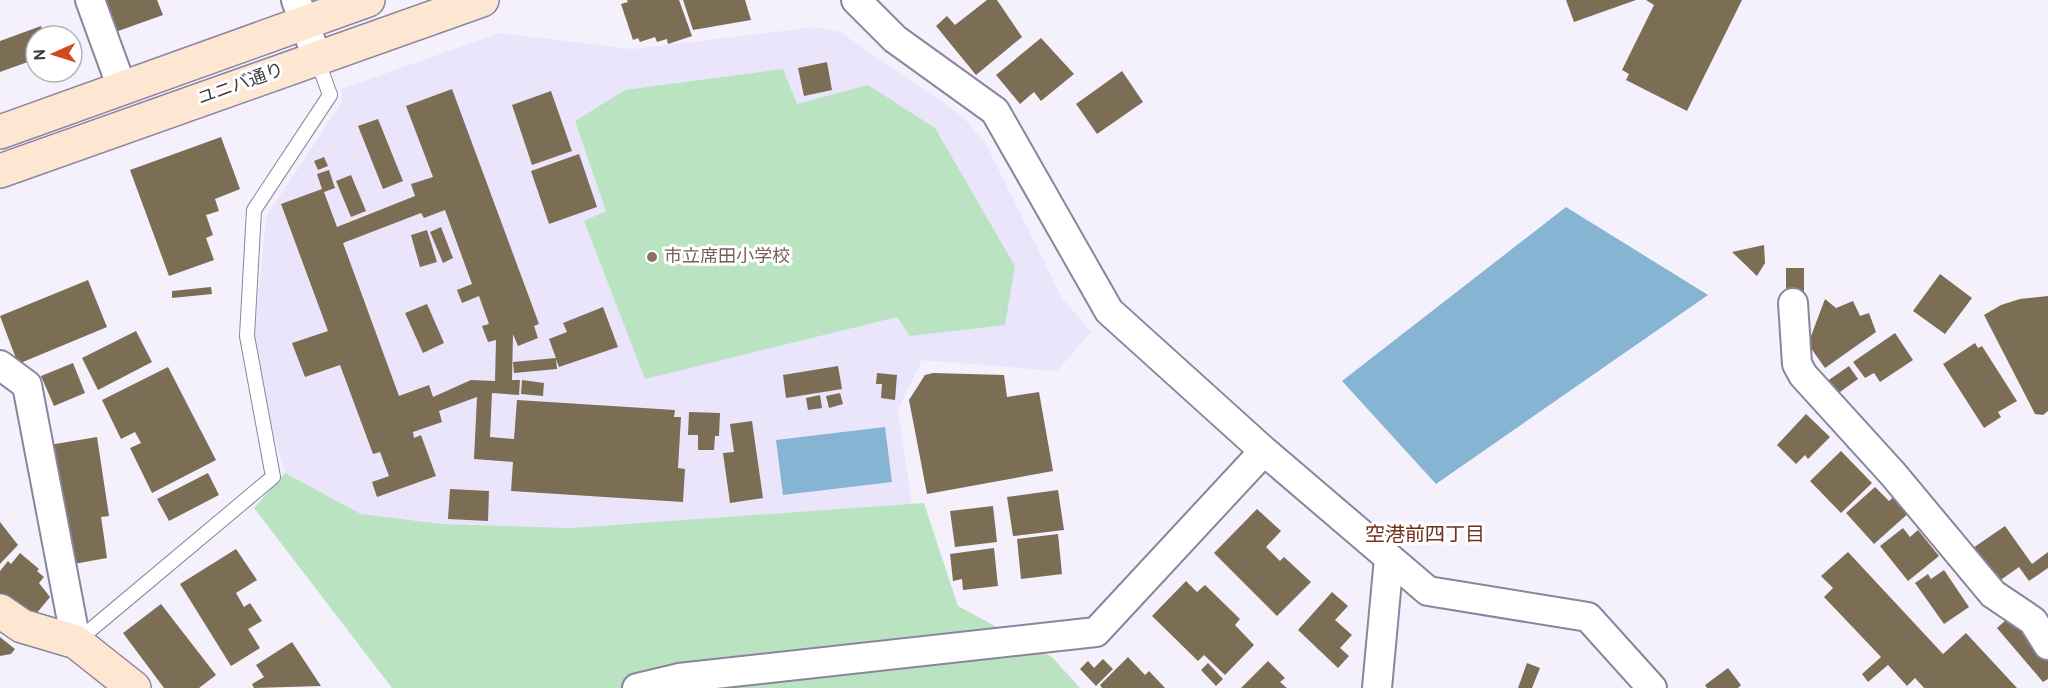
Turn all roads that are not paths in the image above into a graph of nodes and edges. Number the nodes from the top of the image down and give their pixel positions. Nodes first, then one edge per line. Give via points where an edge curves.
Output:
1 (90, 0) edge
2 (368, 0) edge
3 (482, 0) edge
4 (856, 0) edge
5 (300, 11) edge
6 (317, 58) junction
7 (122, 88) junction
8 (0, 132) edge
9 (0, 171) edge
10 (1792, 303) dead end
11 (0, 366) edge
12 (1264, 451) junction
13 (1389, 558) junction
14 (0, 610) edge
15 (76, 642) junction
16 (2048, 645) edge
17 (134, 688) edge
18 (637, 688) edge
19 (1377, 688) edge
20 (1652, 688) edge

1 - 7 street
2 - 5 street, ユニバ通り
3 - 6 street, ユニバ通り
4 - 12 street via 895,39 995,111 1109,311
5 - 6 street
5 - 7 street, ユニバ通り
6 - 9 street, ユニバ通り
6 - 15 lane via 330,95 254,210 247,336 273,477
7 - 8 street, ユニバ通り
10 - 16 street via 1797,363 1803,375 1893,474 1993,594 2033,621
11 - 15 street via 27,385
12 - 13 street
12 - 18 street via 1096,632 679,678
13 - 19 street
13 - 20 street via 1428,591 1588,616
14 - 15 street via 22,626
15 - 17 street

